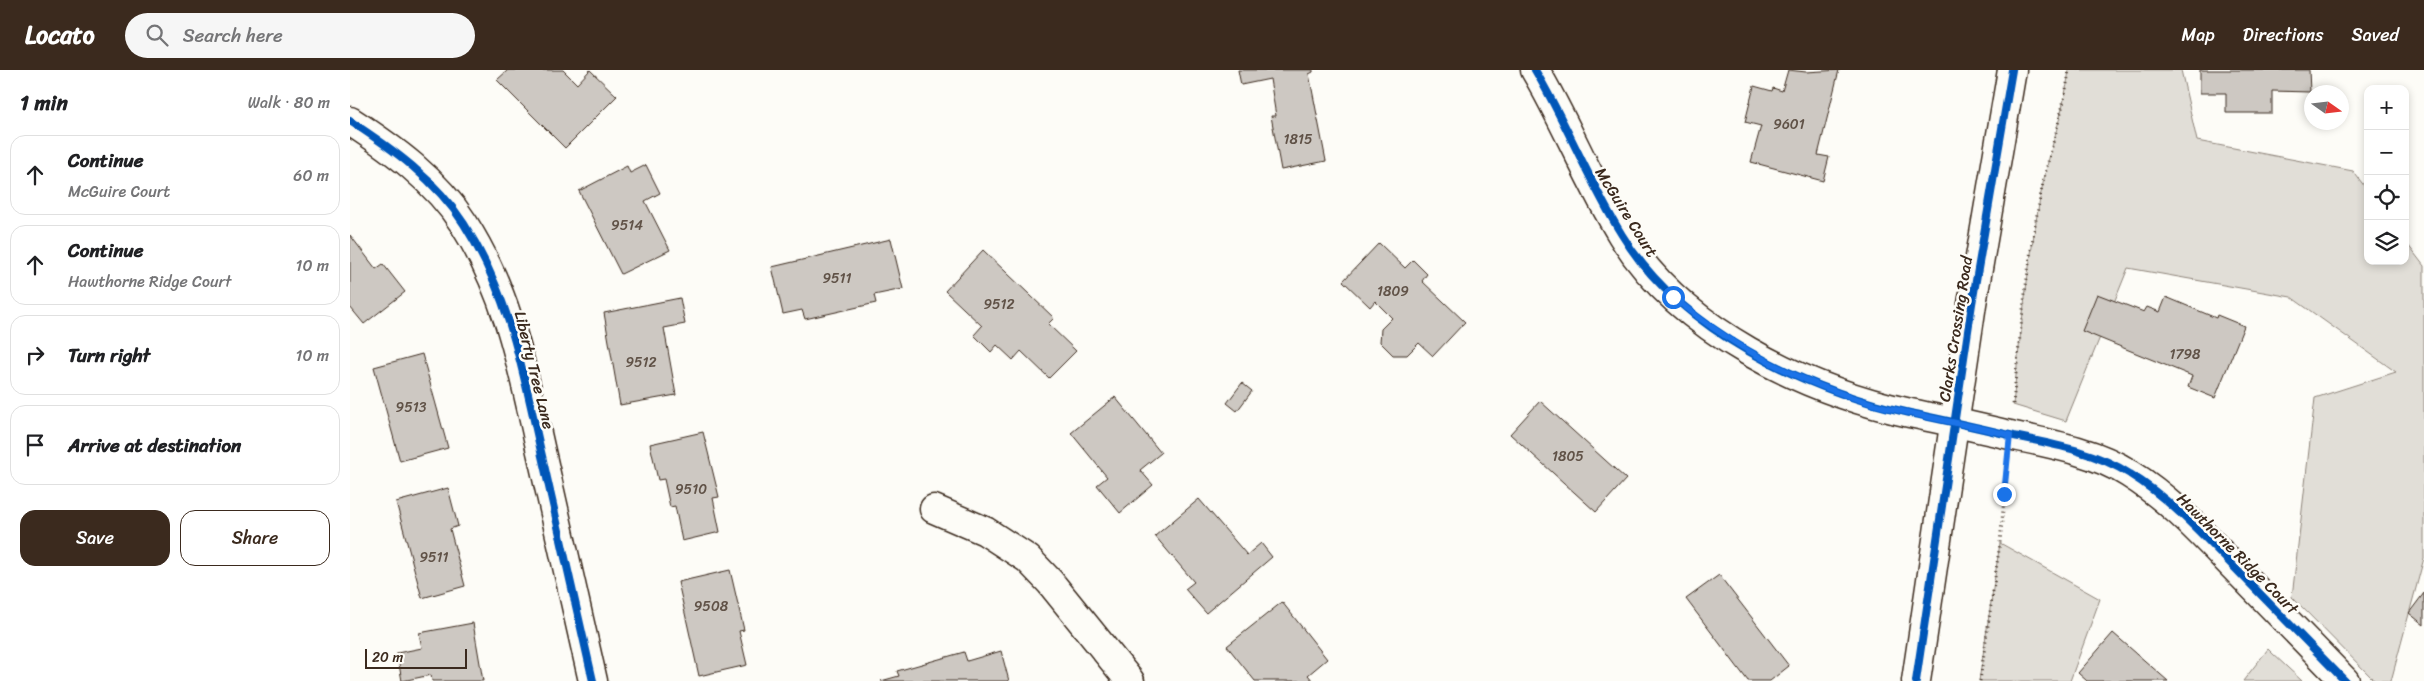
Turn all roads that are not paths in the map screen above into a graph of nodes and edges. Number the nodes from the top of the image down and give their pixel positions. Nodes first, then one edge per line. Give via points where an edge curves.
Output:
1 (1535, 70) edge
2 (2012, 70) edge
3 (350, 121) edge
4 (1955, 422) junction
5 (934, 509) dead end
6 (593, 681) edge
7 (1130, 681) edge
8 (1916, 681) edge
9 (2345, 681) edge

1 - 4 street, McGuire Court via 1598,195 1623,237 1649,272 1693,314 1737,345 1830,389 1871,403
2 - 4 street, Clarks Crossing Road
3 - 6 street, Liberty Tree Lane via 390,147 429,181 463,223 489,266 514,333
4 - 8 street, Clarks Crossing Road
4 - 9 street, Hawthorne Ridge Court via 2083,453 2131,474 2193,525
5 - 7 street via 985,531 1028,559

